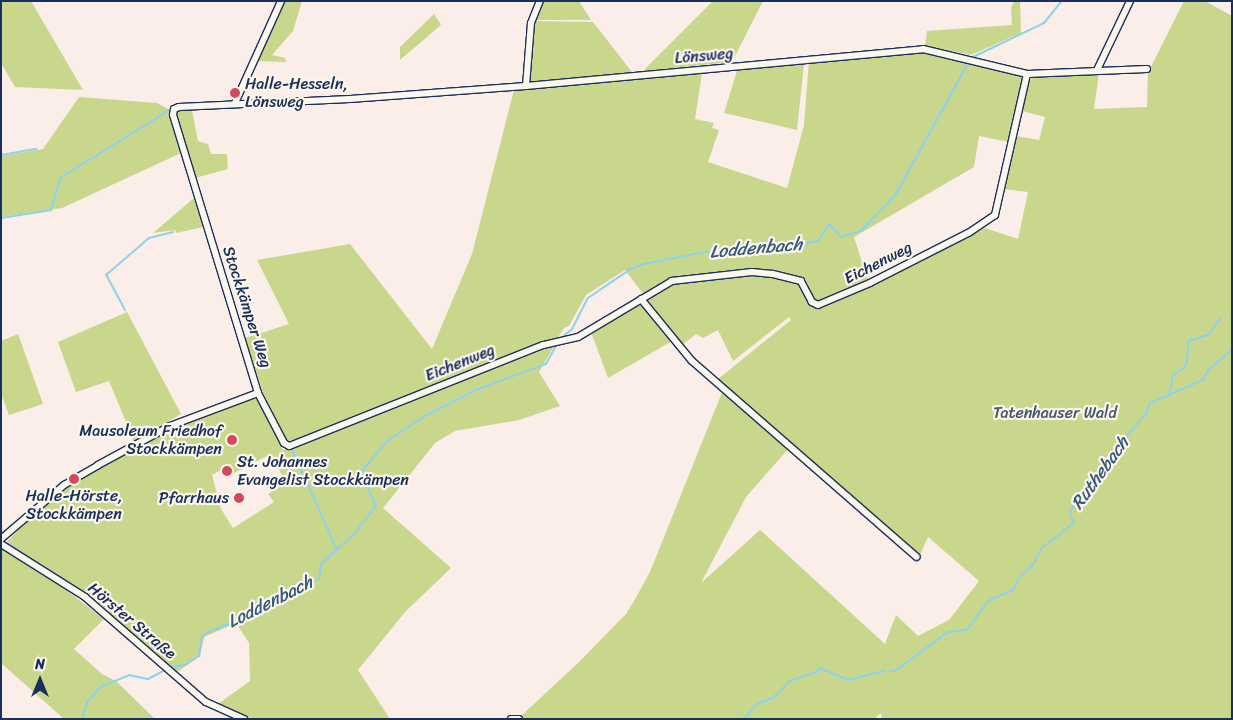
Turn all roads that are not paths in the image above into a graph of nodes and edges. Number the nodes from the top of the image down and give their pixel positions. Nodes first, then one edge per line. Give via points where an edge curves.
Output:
1 (281, 1) edge
2 (540, 1) edge
3 (1130, 1) edge
4 (1097, 70) junction
5 (1147, 70) dead end
6 (1027, 74) junction
7 (526, 86) junction
8 (235, 103) junction
9 (641, 299) junction
10 (258, 393) junction
11 (1, 539) edge
12 (1, 544) edge
13 (917, 558) dead end
14 (244, 719) edge
15 (511, 719) edge
16 (519, 719) edge

1 - 8 street
2 - 7 street via 531,23
3 - 4 street via 1122,24
4 - 5 street, Lönsweg
4 - 6 street, Lönsweg
6 - 7 street, Lönsweg via 923,49
6 - 9 street, Eichenweg via 995,215 968,233 824,305 812,302 801,281 752,272 672,281
7 - 8 street, Lönsweg via 350,99
8 - 10 street, Stockkämper Weg via 176,108 173,115
9 - 10 street, Eichenweg via 578,337 543,345 293,446 286,445
9 - 13 street via 692,361
10 - 11 street, Stockkämper Weg via 170,426 98,465 64,485
12 - 14 street, Hörster Straße via 85,597 206,702
15 - 16 street

